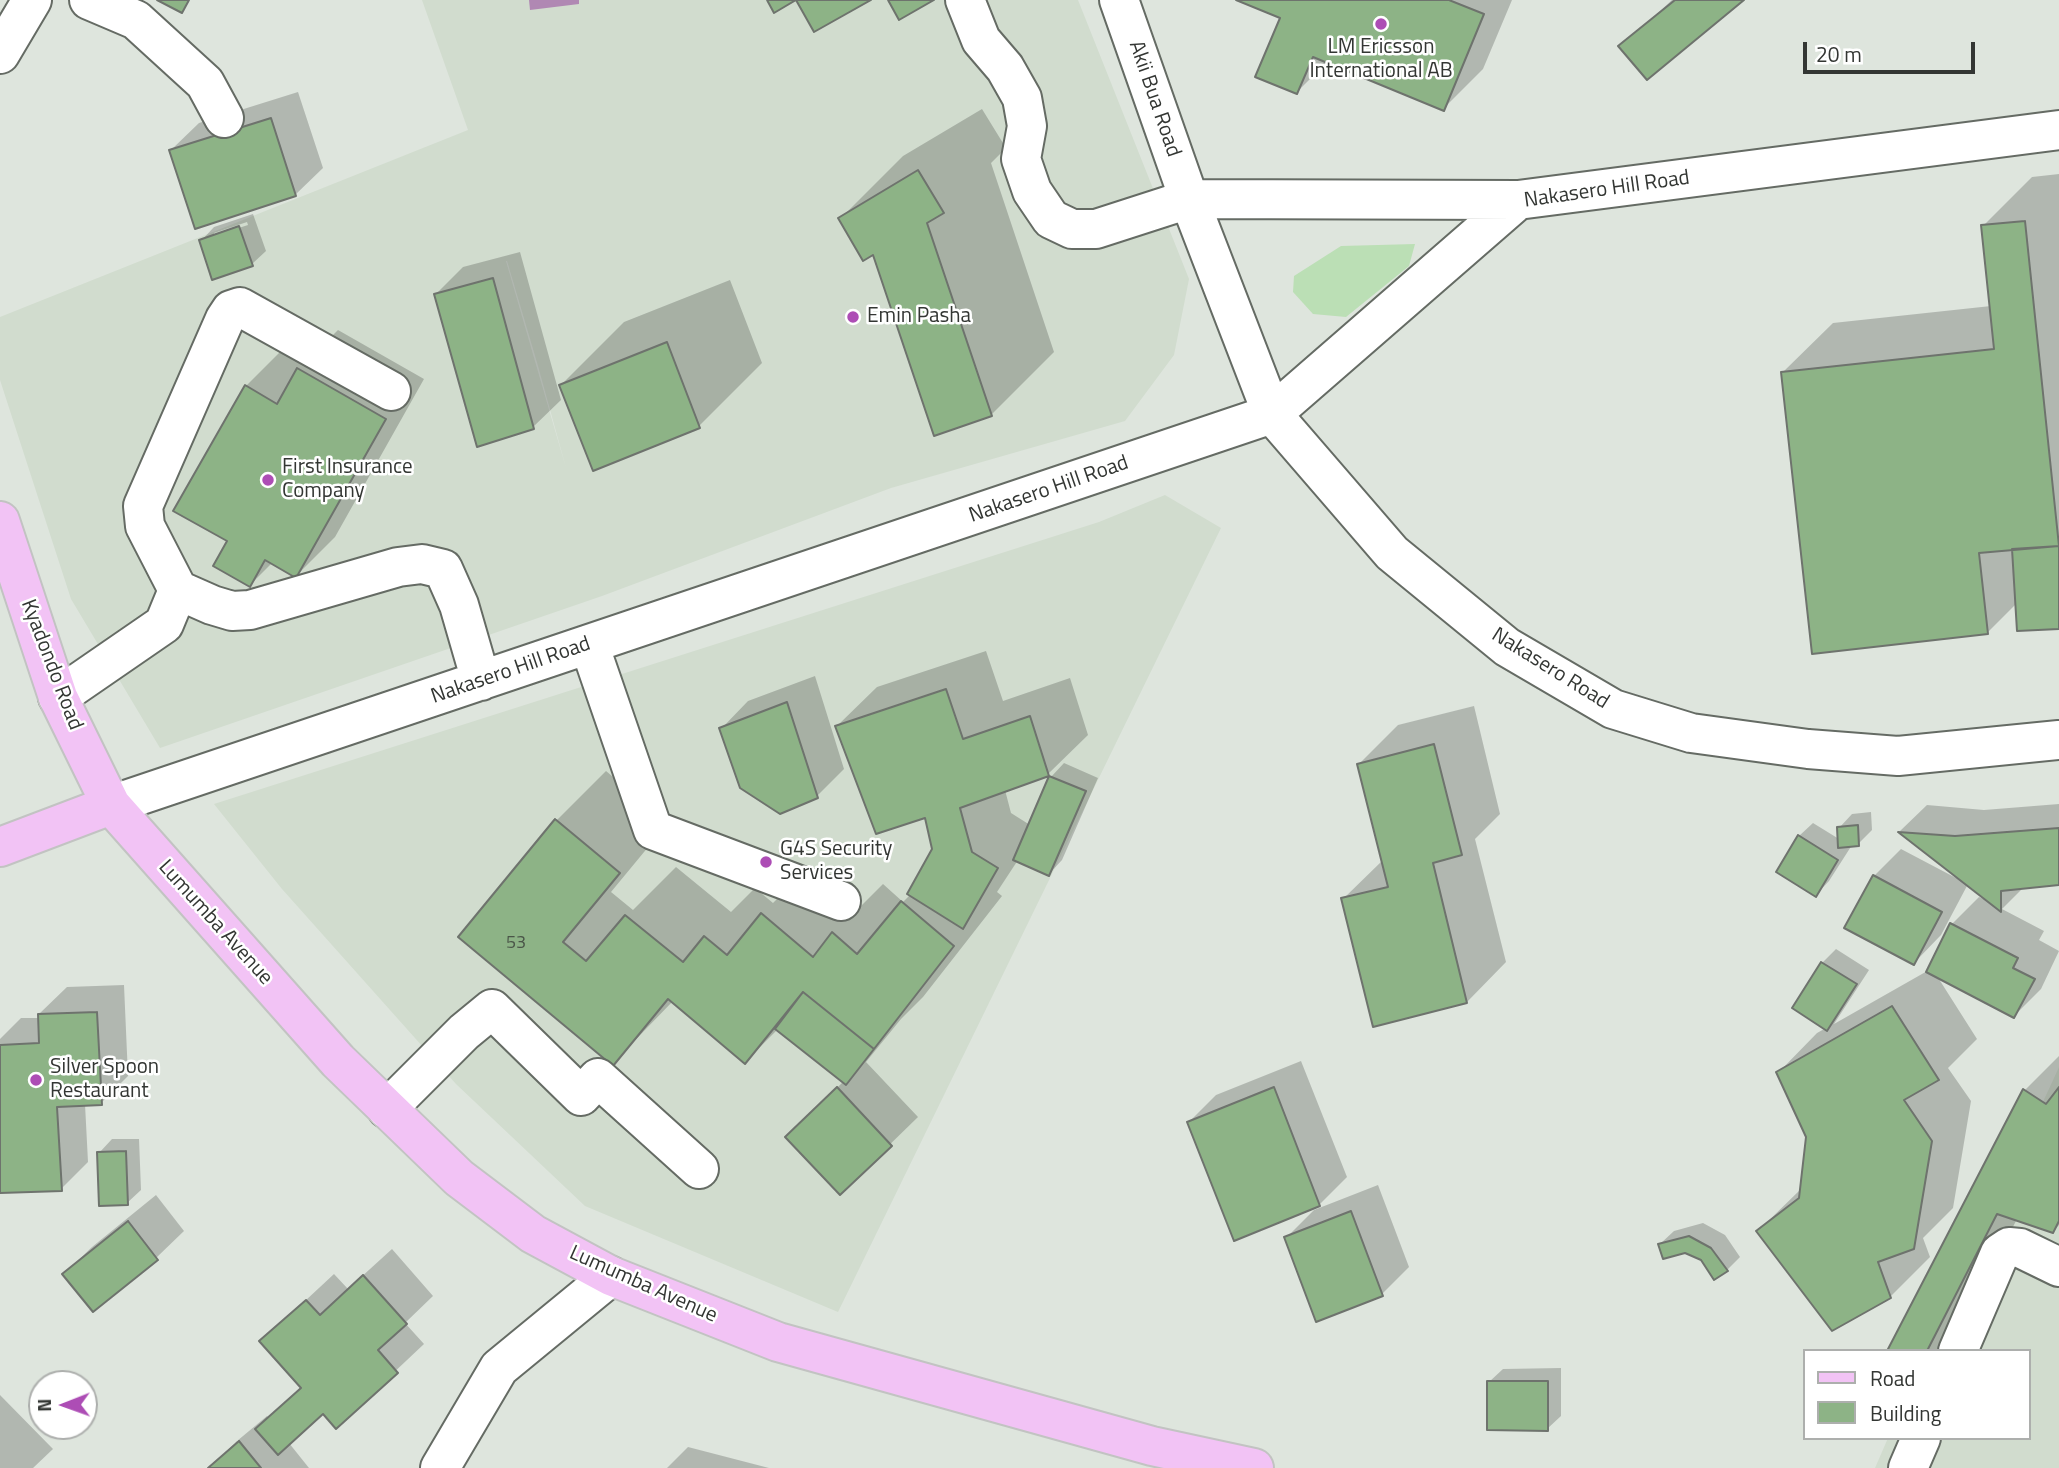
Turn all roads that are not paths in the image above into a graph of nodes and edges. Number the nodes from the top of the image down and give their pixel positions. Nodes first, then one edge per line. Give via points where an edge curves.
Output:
1 (32, 0) edge
2 (89, 0) edge
3 (965, 0) edge
4 (1119, 0) edge
5 (0, 54) edge
6 (224, 118) dead end
7 (2059, 130) edge
8 (1189, 199) junction
9 (1518, 200) junction
10 (391, 391) dead end
11 (1272, 414) junction
12 (0, 521) edge
13 (178, 590) junction
14 (589, 645) junction
15 (481, 681) junction
16 (58, 697) junction
17 (2059, 740) edge
18 (111, 806) junction
19 (0, 847) edge
20 (841, 901) dead end
21 (387, 1109) junction
22 (699, 1169) dead end
23 (2059, 1267) edge
24 (611, 1276) junction
25 (1959, 1349) edge
26 (1920, 1440) edge
27 (440, 1468) edge
28 (1254, 1468) edge
29 (1908, 1468) edge

1 - 5 street
2 - 6 street via 136,20 205,83
3 - 8 street via 981,40 1022,98 1027,127 1021,159 1032,191 1051,219 1072,229 1096,229
4 - 8 street, Akii Bua Road
7 - 9 street, Nakasero Hill Road
8 - 9 street
8 - 11 street, Nakasero Road
9 - 11 street, Nakasero Hill Road
10 - 13 street via 240,307 231,310 142,506 145,526
11 - 14 street, Nakasero Hill Road
11 - 17 street, Nakasero Road via 1392,553 1507,647 1613,709 1691,733 1898,756
12 - 16 main road, Kyadondo Road
13 - 15 street via 232,611 250,610 398,567 422,564 443,569 459,605
13 - 16 street via 163,624
14 - 15 street, Nakasero Hill Road
14 - 20 street via 653,830
15 - 18 street, Nakasero Hill Road
16 - 18 main road, Kyadondo Road
18 - 19 main road, Nakasero Hill Road
18 - 21 main road, Lumumba Avenue via 338,1061
21 - 22 street via 492,1009 581,1096 598,1078
21 - 24 main road, Lumumba Avenue via 459,1178 533,1234
23 - 25 street via 2020,1248 2009,1247 2000,1253
24 - 27 street via 499,1368
24 - 28 main road, Lumumba Avenue via 778,1342 1152,1447
26 - 29 street

